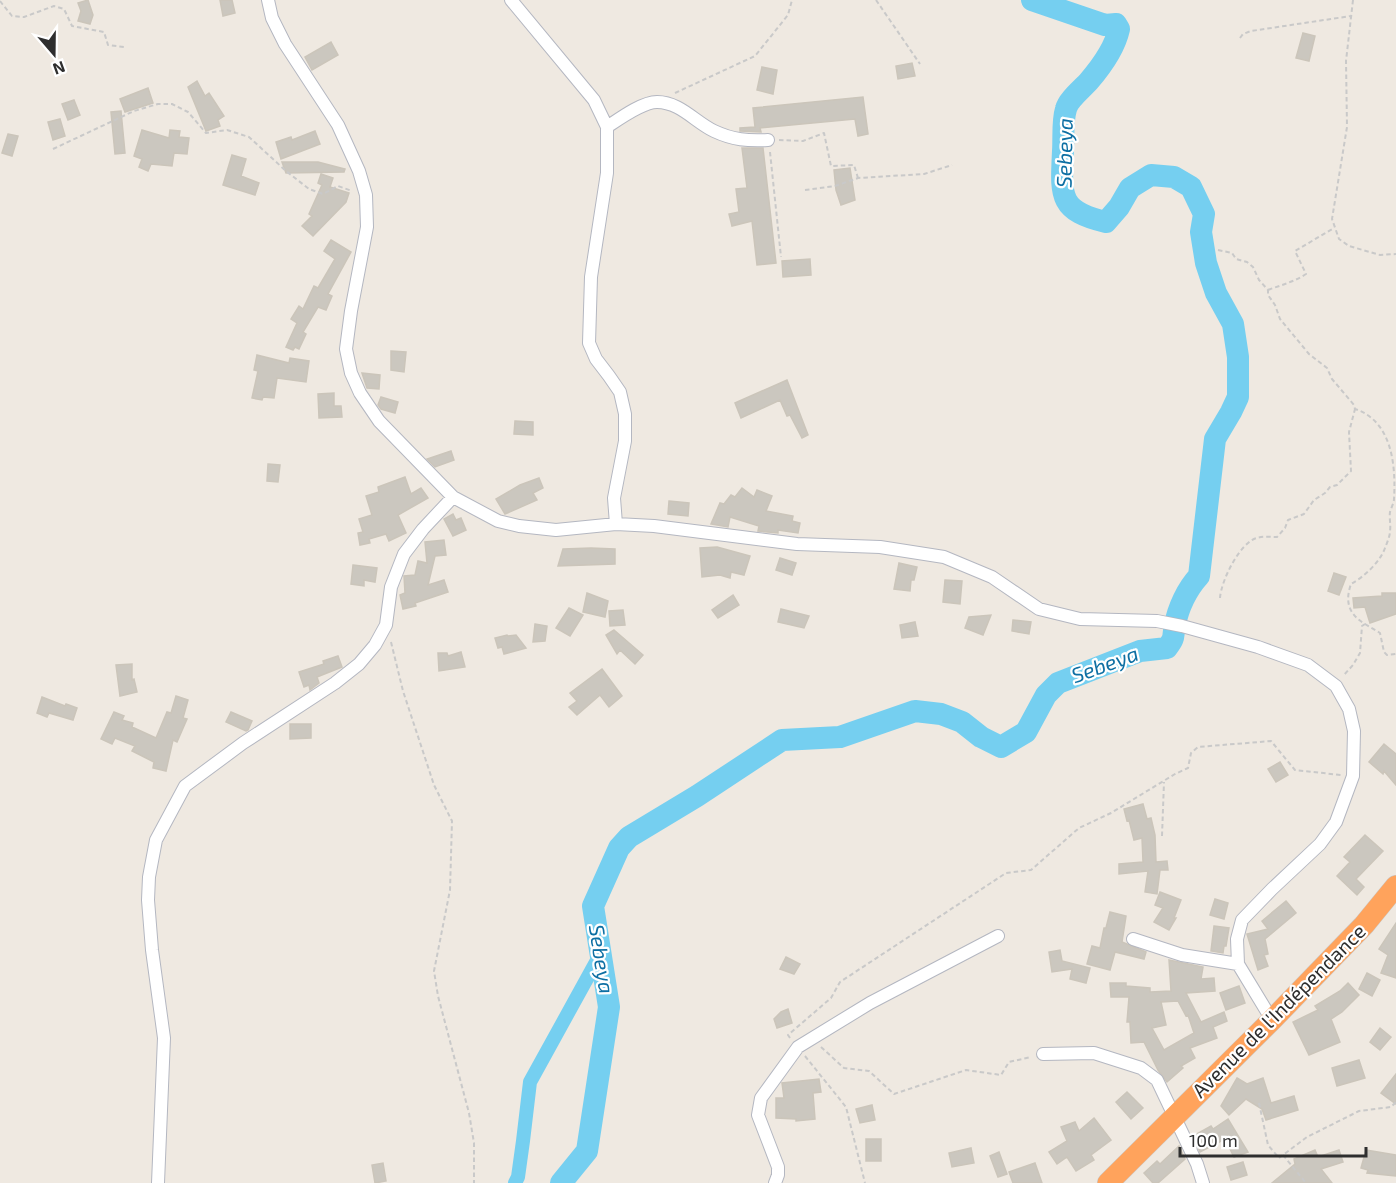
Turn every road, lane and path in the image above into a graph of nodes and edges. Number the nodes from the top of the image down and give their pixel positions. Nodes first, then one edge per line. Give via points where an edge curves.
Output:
1 (268, 0) edge
2 (511, 0) edge
3 (792, 0) edge
4 (876, 0) edge
5 (1353, 0) edge
6 (0, 1) edge
7 (1351, 16) junction
8 (1240, 38) dead end
9 (124, 47) dead end
10 (920, 64) dead end
11 (656, 102) junction
12 (607, 127) junction
13 (768, 140) junction
14 (53, 149) dead end
15 (952, 165) dead end
16 (858, 178) junction
17 (805, 190) dead end
18 (366, 195) junction
19 (1334, 228) junction
20 (1218, 250) dead end
21 (1396, 254) edge
22 (781, 257) dead end
23 (1268, 290) junction
24 (1355, 409) junction
25 (453, 497) junction
26 (616, 524) junction
27 (1220, 598) dead end
28 (1365, 624) junction
29 (386, 625) junction
30 (1396, 654) edge
31 (1336, 686) junction
32 (1353, 776) junction
33 (1164, 782) junction
34 (1162, 836) dead end
35 (1396, 886) edge
36 (998, 936) dead end
37 (1133, 939) dead end
38 (1238, 964) junction
39 (1272, 1020) junction
40 (798, 1047) junction
41 (814, 1052) dead end
42 (1043, 1054) joint
43 (1396, 1102) edge
44 (1259, 1103) dead end
45 (1175, 1116) junction
46 (1283, 1155) junction
47 (158, 1183) edge
48 (474, 1183) edge
49 (775, 1183) edge
50 (865, 1183) edge
51 (1108, 1183) edge
52 (1203, 1183) edge
53 (1306, 1183) edge

1 - 18 street via 285,45 338,125
2 - 12 street via 594,100
3 - 11 path via 788,15 755,56
4 - 10 path
5 - 7 path
6 - 9 path via 12,16 24,17 54,6 63,9 72,26 104,32 108,45
7 - 8 path via 1251,31
7 - 19 path via 1346,61 1347,127 1332,219
11 - 12 street
11 - 13 street via 675,106 727,137
12 - 26 street via 608,173 591,277 589,343 620,392 625,414 625,441 614,498
13 - 16 path via 802,141 824,133 831,166 854,165
13 - 22 path
14 - 18 path via 134,111 172,104 188,112 206,132 227,130 249,137 309,189 323,194 338,186
15 - 16 path via 924,174
16 - 17 path
18 - 25 street via 367,227 346,349 351,373 380,421
19 - 21 path via 1340,240 1349,246 1380,255
19 - 23 path via 1295,251 1306,274
20 - 23 path via 1247,262
23 - 24 path via 1280,319 1309,354 1327,368
24 - 27 path via 1349,432 1351,471 1314,500 1304,514 1288,520 1276,537 1255,538 1244,547 1228,568
24 - 28 path via 1371,417 1387,434 1395,481 1385,550 1363,578 1351,584 1346,597 1354,616
25 - 26 street via 498,521 519,526 556,530
25 - 29 street via 404,554 391,587
26 - 31 street via 797,544 880,547 944,557 992,577 1039,609 1080,619 1157,621 1182,626 1308,665
28 - 30 path via 1380,633 1387,655
28 - 31 path via 1360,653
29 - 47 street via 359,664 185,786 156,840 148,900 164,1038
29 - 48 path via 434,785 452,821 450,890 434,971 469,1113
31 - 32 street via 1349,709 1354,731
32 - 33 path via 1295,770 1271,741 1198,747 1191,753 1188,768
32 - 38 street via 1336,822 1320,844 1242,920 1237,939
33 - 34 path
33 - 40 path via 1079,828 1031,870 1006,873 840,982 831,998 788,1035
35 - 39 highway, Avenue de l'Indépendance via 1364,925
36 - 40 street via 870,1003
37 - 38 street via 1182,955
38 - 39 street
39 - 45 highway, Avenue de l'Indépendance
40 - 49 street via 759,1107 758,1115 778,1167
40 - 50 path via 846,1107
41 - 42 path via 821,1046 844,1068 869,1071 894,1094 966,1070 1001,1075 1009,1062
42 - 45 street via 1094,1053 1141,1068 1157,1080
43 - 46 path via 1391,1107 1359,1111 1307,1137
44 - 46 path via 1268,1145 1279,1158
45 - 51 highway, Avenue de l'Indépendance
45 - 52 street
46 - 53 path

